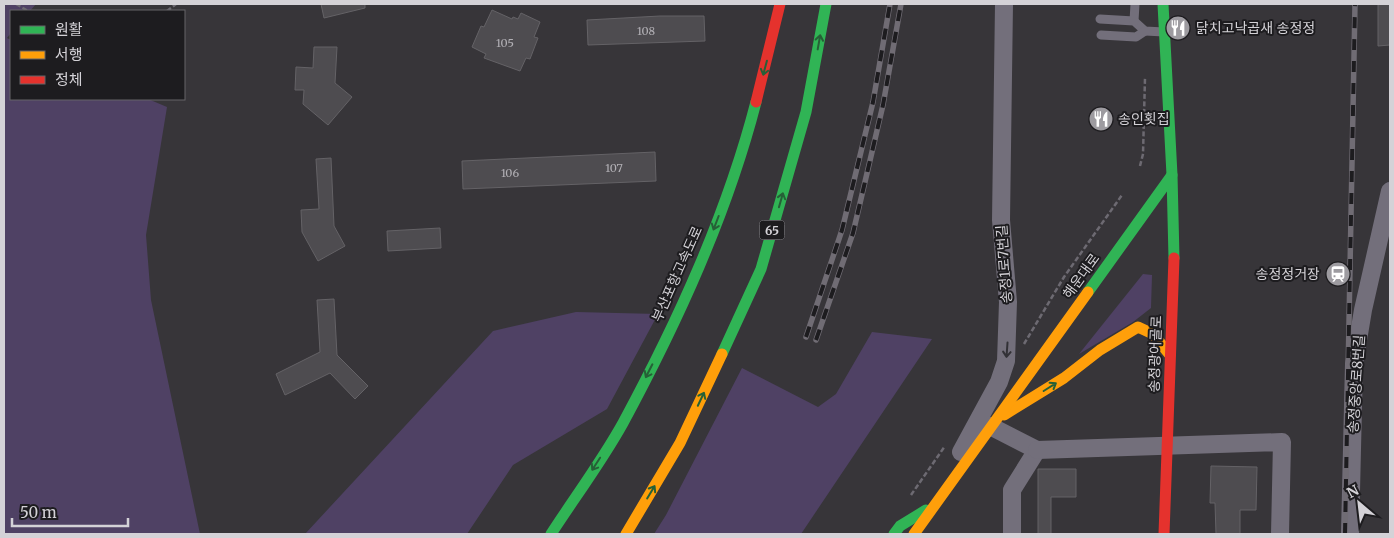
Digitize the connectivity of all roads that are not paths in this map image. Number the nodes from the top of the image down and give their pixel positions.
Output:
1 (780, 4) edge
2 (826, 4) edge
3 (1004, 4) edge
4 (1135, 4) edge
5 (1163, 4) edge
6 (1100, 20) dead end
7 (1134, 21) junction
8 (1145, 31) junction
9 (1164, 32) junction
10 (1101, 35) dead end
11 (1172, 175) junction
12 (1389, 202) edge
13 (1170, 355) junction
14 (992, 423) junction
15 (1166, 445) junction
16 (1037, 450) junction
17 (932, 506) junction
18 (551, 534) edge
19 (626, 534) edge
20 (894, 534) edge
21 (914, 534) edge
22 (1012, 534) edge
23 (1164, 534) edge
24 (1280, 534) edge
25 (1350, 534) edge

1 -> 18 main road, 부산포항고속도로
19 -> 2 main road, 65
3 -> 17 street, 송정1로7번길
4 - 7 lane
5 - 9 main road
6 - 7 lane
7 - 8 lane
8 - 9 lane
8 - 10 lane
9 - 11 main road
11 - 13 main road, 송정광어골로
11 - 14 main road, 해운대로
12 - 25 street, 송정중앙로8번길
14 -> 13 main road
13 - 15 main road, 송정광어골로
14 - 16 street
14 - 17 main road, 해운대로
15 - 16 street
15 - 23 main road, 송정광어골로
15 - 24 street
16 - 22 street
17 - 20 main road
17 - 21 main road, 해운대로

